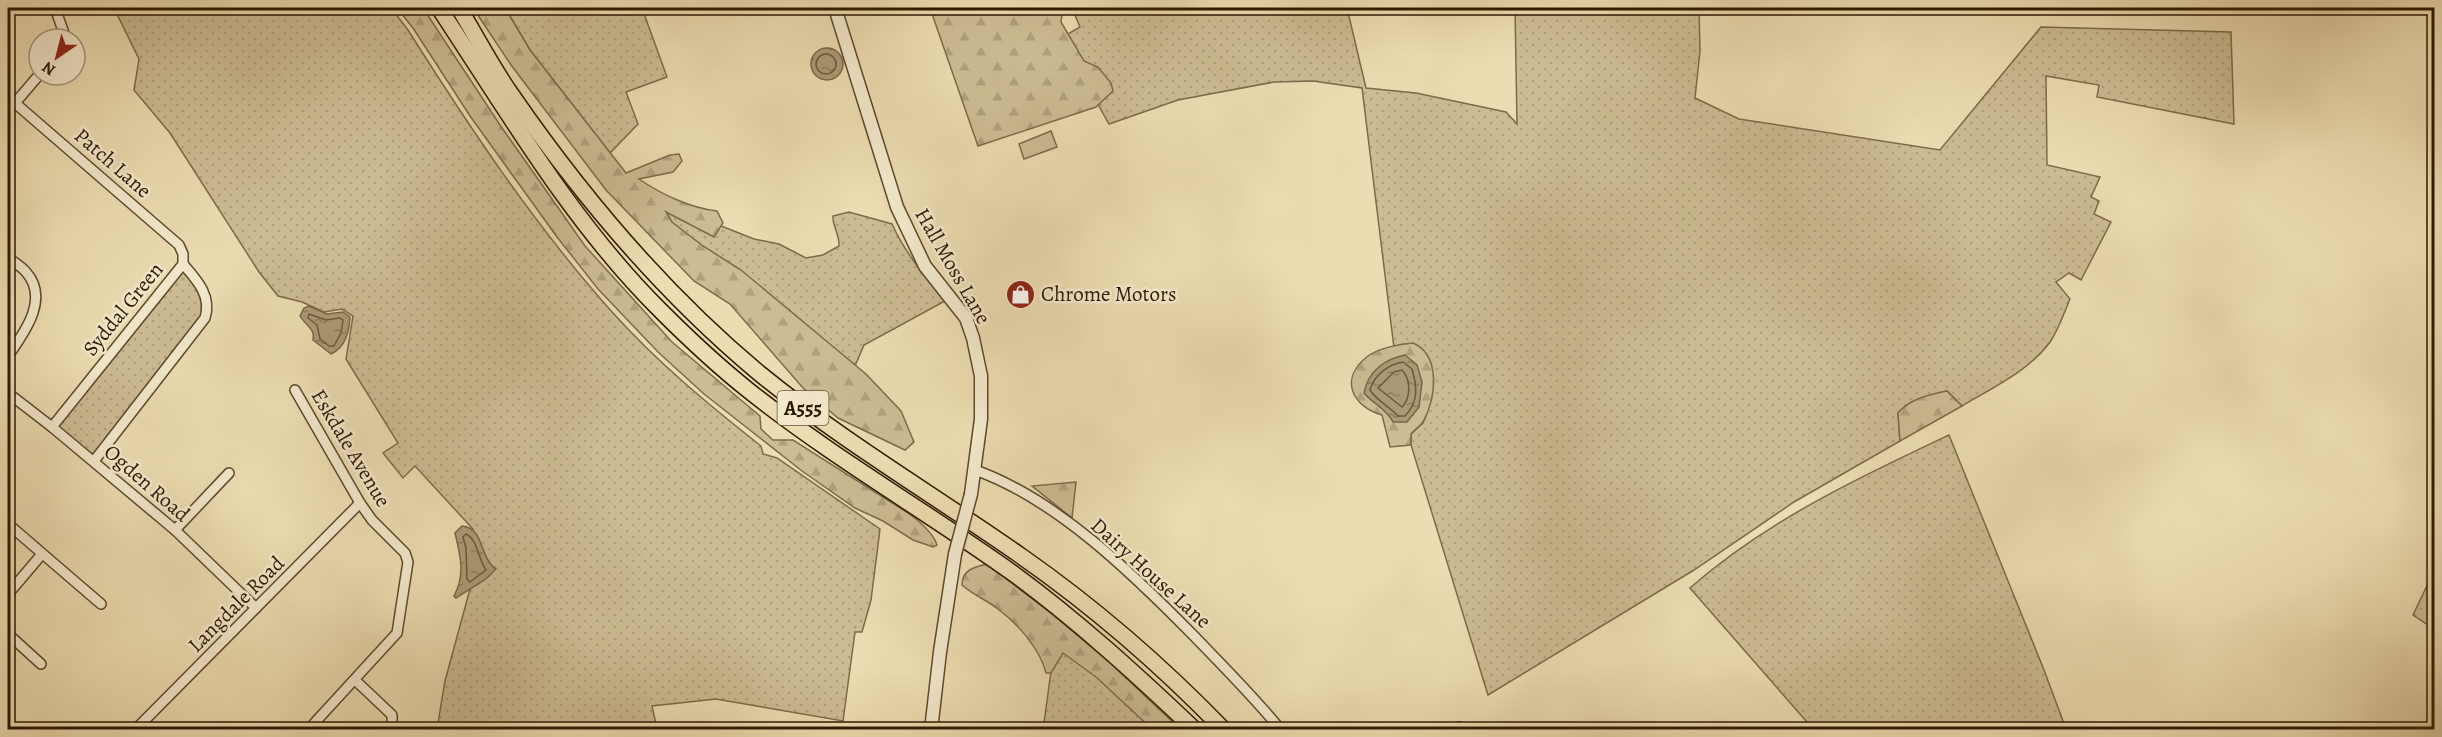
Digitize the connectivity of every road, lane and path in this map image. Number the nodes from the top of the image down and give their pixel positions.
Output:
1 (55, 8) edge
2 (439, 8) edge
3 (459, 8) edge
4 (835, 8) edge
5 (62, 27) edge
6 (27, 86) edge
7 (11, 100) edge
8 (8, 257) edge
9 (183, 264) junction
10 (8, 356) edge
11 (295, 390) dead end
12 (8, 393) edge
13 (52, 427) junction
14 (94, 461) junction
15 (975, 470) junction
16 (229, 473) dead end
17 (360, 503) junction
18 (8, 524) edge
19 (175, 530) junction
20 (42, 554) junction
21 (8, 594) edge
22 (101, 604) dead end
23 (256, 608) junction
24 (8, 634) edge
25 (41, 664) dead end
26 (355, 680) junction
27 (135, 729) edge
28 (308, 729) edge
29 (392, 729) edge
30 (931, 729) edge
31 (1195, 729) edge
32 (1224, 729) edge
33 (1281, 729) edge

1 - 5 street
2 - 31 highway, A555
3 - 32 highway, A555
4 - 15 street, Hall Moss Lane
6 - 7 street
7 - 9 street, Patch Lane
8 - 10 street
9 - 13 street, Syddal Green
9 - 14 street, Syddal Green
11 - 17 street, Eskdale Avenue
12 - 13 street, Ogden Road
13 - 14 street, Ogden Road
14 - 19 street, Ogden Road
15 - 30 street, Hall Moss Lane, bridge
15 - 33 street, Dairy House Lane
16 - 19 street
17 - 23 street, Langdale Road
17 - 26 street, Eskdale Avenue
18 - 20 street
19 - 23 street, Ogden Road
20 - 21 street
20 - 22 street
23 - 27 street, Langdale Road
24 - 25 street
26 - 28 street, Eskdale Avenue
26 - 29 street

